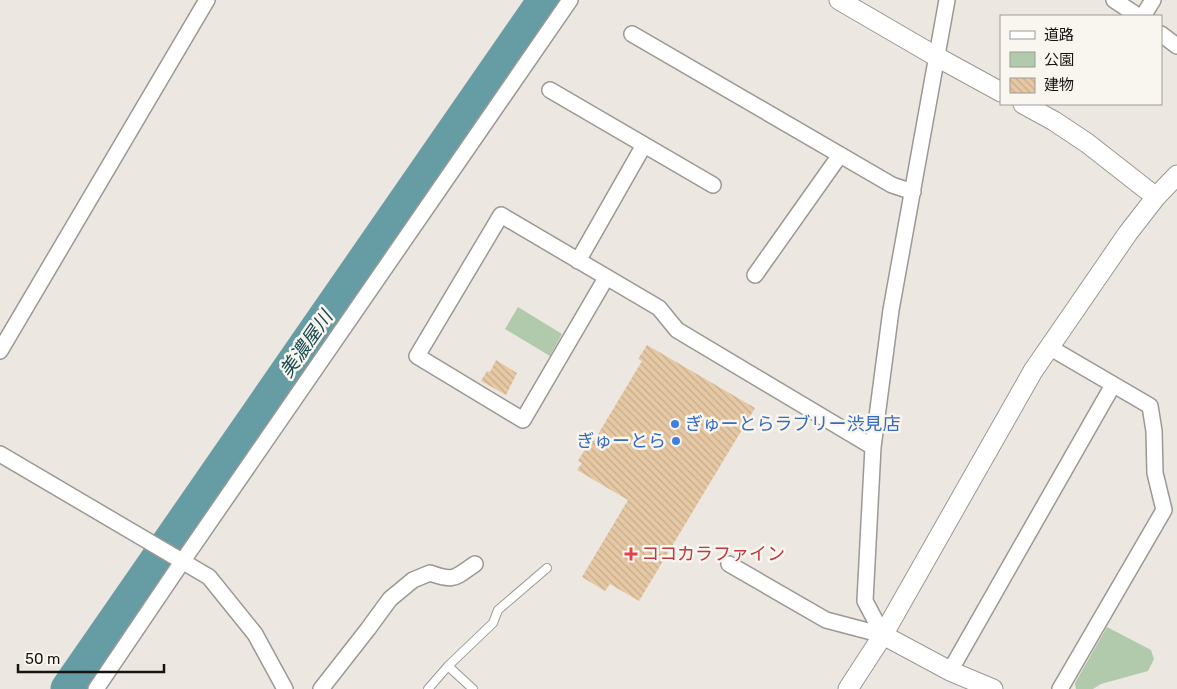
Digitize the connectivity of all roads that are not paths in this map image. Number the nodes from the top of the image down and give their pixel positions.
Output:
1 (207, 0) edge
2 (570, 0) edge
3 (840, 0) edge
4 (947, 0) edge
5 (1114, 0) edge
6 (1153, 0) edge
7 (1136, 15) edge
8 (1144, 15) edge
9 (632, 34) dead end
10 (1162, 35) edge
11 (1177, 46) edge
12 (937, 57) junction
13 (550, 90) dead end
14 (1000, 91) edge
15 (1025, 105) edge
16 (644, 145) junction
17 (840, 155) junction
18 (1177, 175) edge
19 (713, 185) dead end
20 (912, 192) junction
21 (1156, 197) junction
22 (578, 261) junction
23 (755, 275) dead end
24 (606, 278) junction
25 (1049, 347) junction
26 (0, 351) edge
27 (1113, 385) junction
28 (873, 447) junction
29 (0, 454) edge
30 (182, 562) junction
31 (475, 564) dead end
32 (729, 564) dead end
33 (547, 568) dead end
34 (884, 635) junction
35 (448, 666) junction
36 (950, 671) junction
37 (96, 689) edge
38 (284, 689) edge
39 (321, 689) edge
40 (428, 689) edge
41 (473, 689) edge
42 (848, 689) edge
43 (993, 689) edge
44 (1060, 689) edge

1 - 26 street
2 - 30 street
3 - 12 street
4 - 12 street
5 - 7 street
6 - 8 street
9 - 17 street
10 - 11 street
12 - 14 street
12 - 20 street
13 - 16 street
15 - 21 street
16 - 19 street
16 - 22 street
17 - 20 street
17 - 23 street
18 - 21 street
20 - 28 street
21 - 25 street
22 - 24 street
22 - 24 street
24 - 28 street
25 - 27 street
25 - 34 street
27 - 36 street
27 - 44 street
28 - 34 street
29 - 30 street
30 - 37 street
30 - 38 street
31 - 39 street
32 - 34 street
33 - 35 lane
34 - 36 street
34 - 42 street
35 - 40 lane
35 - 41 lane
36 - 43 street

